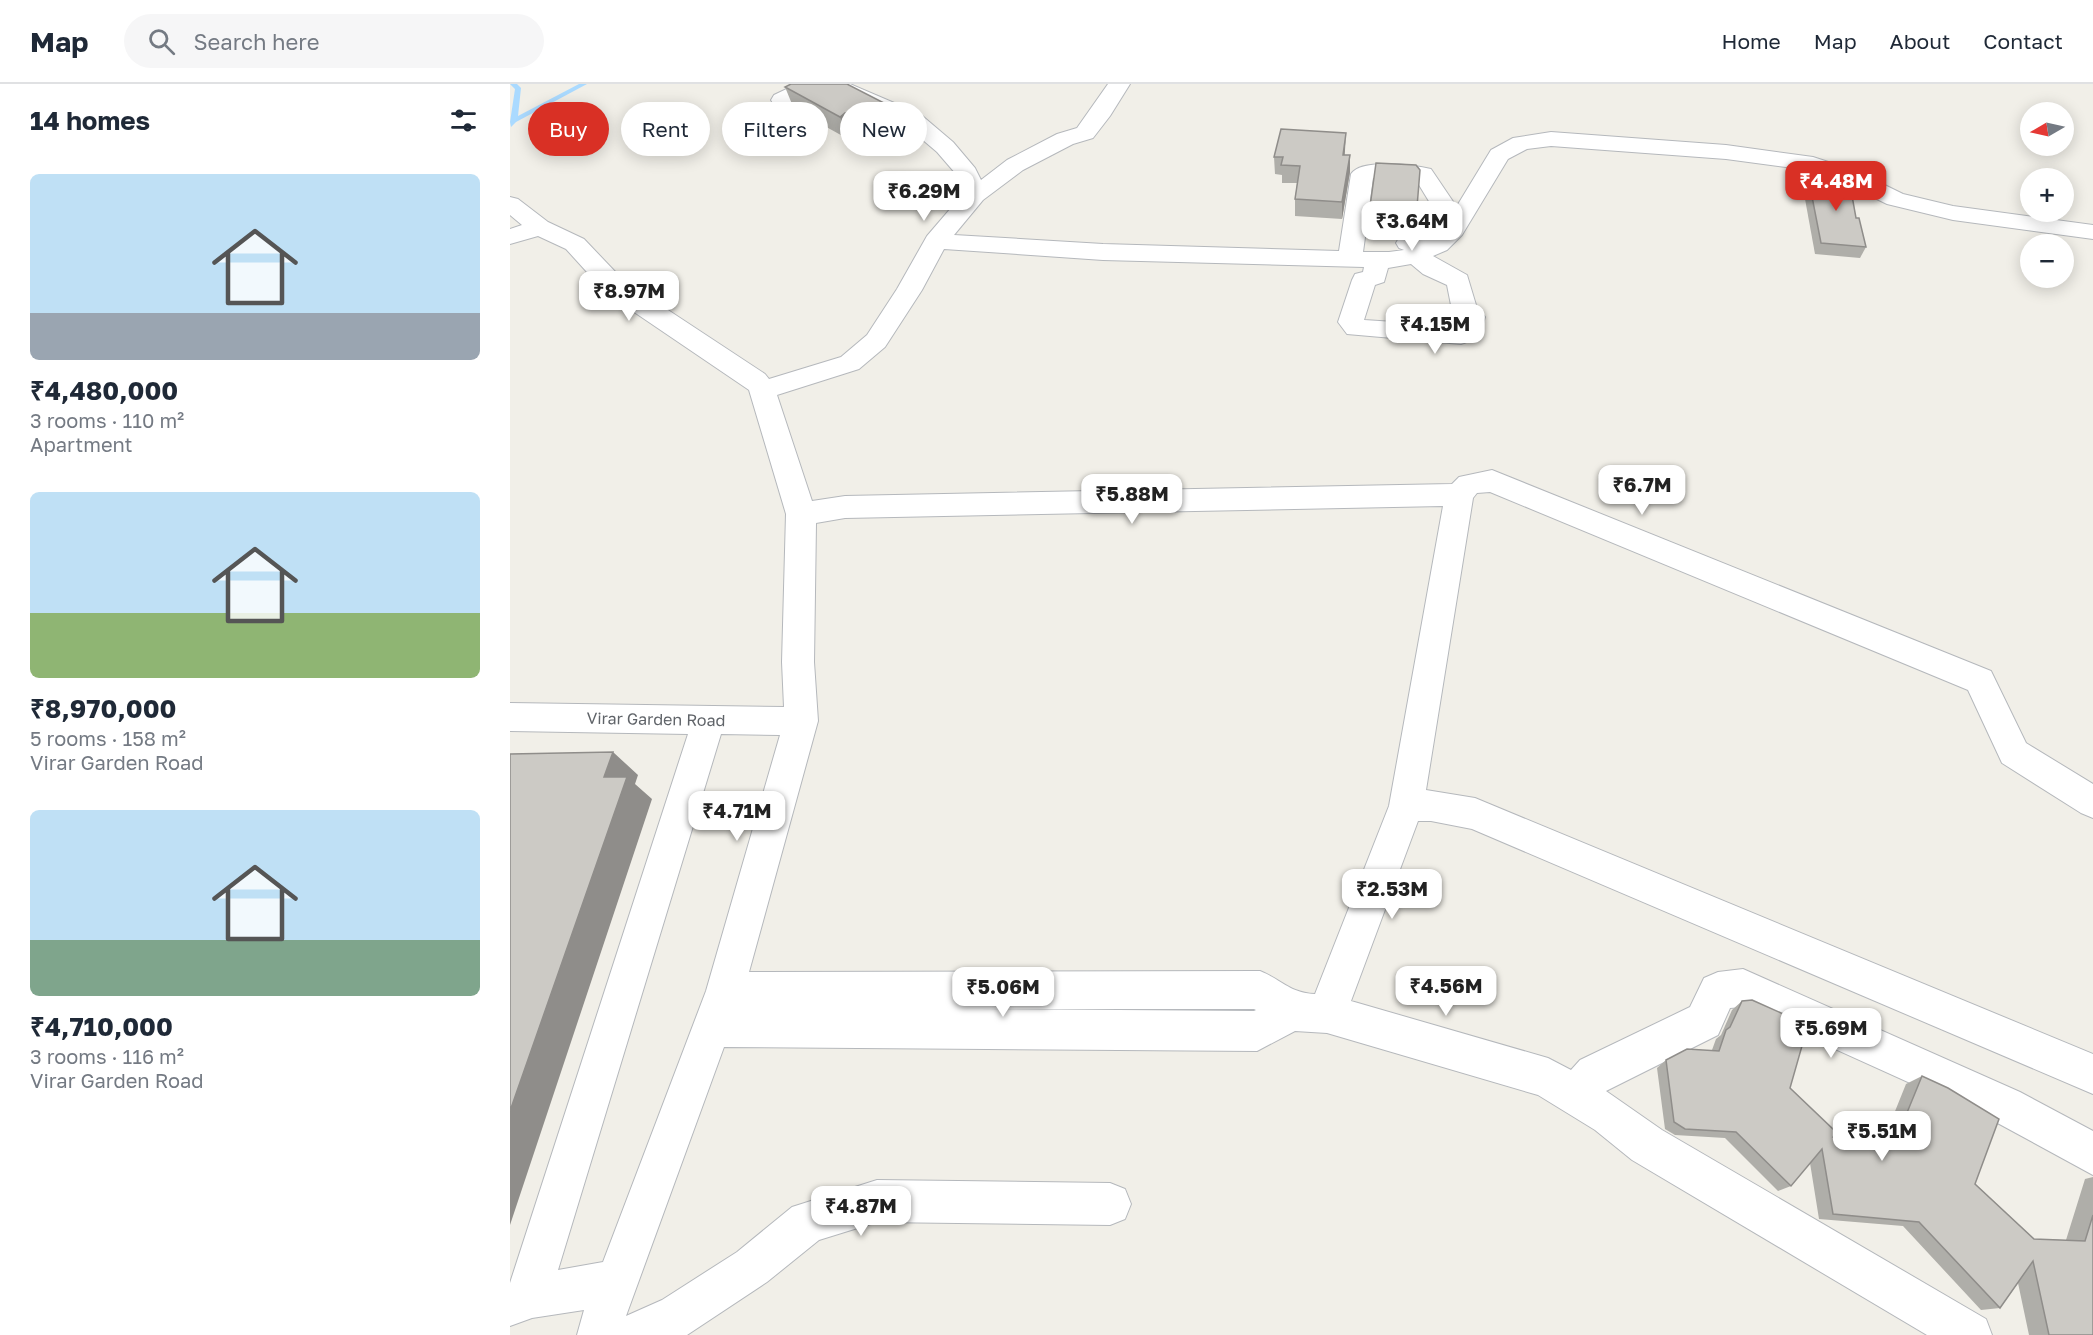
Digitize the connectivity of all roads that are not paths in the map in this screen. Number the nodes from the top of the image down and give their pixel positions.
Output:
1 (1119, 84) edge
2 (783, 100) dead end
3 (975, 195) junction
4 (510, 204) edge
5 (540, 227) junction
6 (2093, 232) edge
7 (510, 237) edge
8 (936, 241) junction
9 (1416, 255) junction
10 (1376, 265) junction
11 (1446, 275) junction
12 (762, 390) junction
13 (1459, 495) junction
14 (801, 514) junction
15 (510, 717) edge
16 (710, 720) junction
17 (801, 721) junction
18 (2093, 802) edge
19 (1406, 806) junction
20 (725, 991) junction
21 (1310, 1013) junction
22 (712, 1027) junction
23 (2093, 1074) edge
24 (1576, 1095) junction
25 (2093, 1154) edge
26 (1110, 1204) dead end
27 (618, 1282) junction
28 (519, 1302) edge
29 (599, 1335) edge
30 (636, 1335) edge
31 (1970, 1335) edge

1 - 3 street
2 - 3 street
3 - 8 street
4 - 5 street
5 - 7 street
5 - 12 street
6 - 9 street
8 - 10 street
8 - 12 street
9 - 10 street
9 - 11 street
10 - 11 street
10 - 11 street
12 - 14 street
13 - 14 street
13 - 18 street
13 - 19 street
14 - 17 street
15 - 16 street, Virar Garden Road
16 - 17 street, Virar Garden Road
16 - 28 street
17 - 20 street
19 - 21 street
19 - 23 street
20 - 21 street
20 - 22 street
21 - 22 street
21 - 24 street
22 - 27 street
24 - 25 street
24 - 31 street
26 - 30 street
27 - 28 street
27 - 29 street

